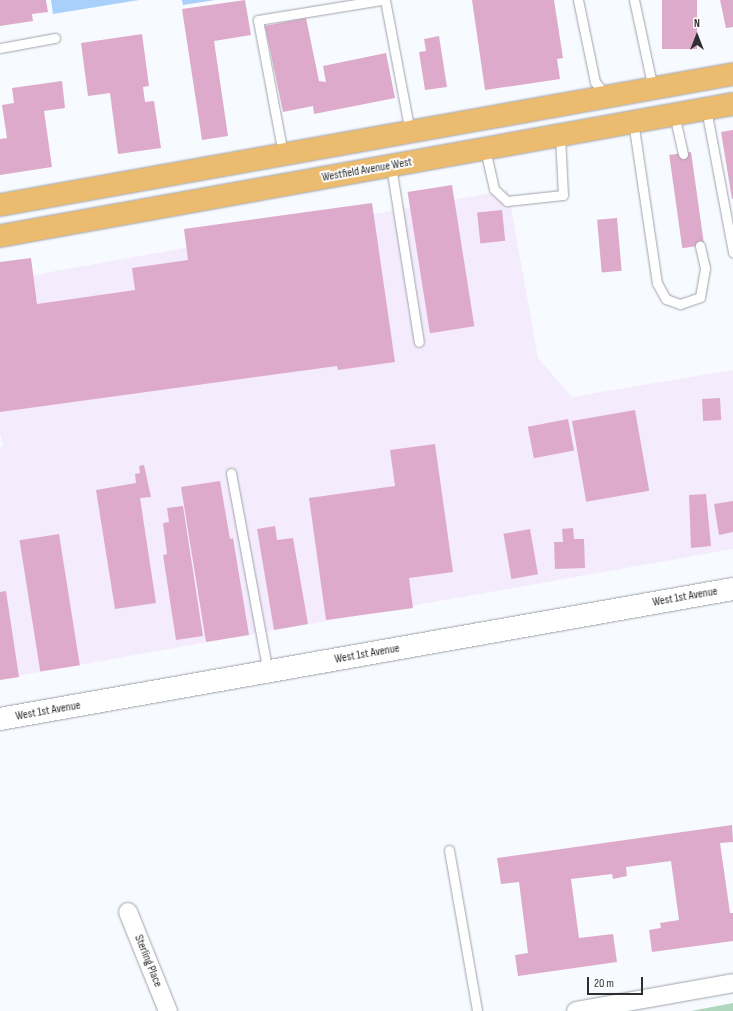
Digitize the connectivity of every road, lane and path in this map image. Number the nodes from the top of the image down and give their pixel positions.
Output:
1 (381, 0) edge
2 (386, 0) edge
3 (578, 0) edge
4 (634, 0) edge
5 (55, 38) dead end
6 (0, 48) edge
7 (733, 74) edge
8 (653, 89) junction
9 (608, 97) junction
10 (733, 104) edge
11 (706, 109) junction
12 (674, 114) junction
13 (623, 123) junction
14 (410, 132) junction
15 (560, 135) junction
16 (484, 149) junction
17 (283, 154) junction
18 (683, 154) dead end
19 (391, 166) junction
20 (182, 172) junction
21 (187, 202) junction
22 (0, 205) edge
23 (0, 236) edge
24 (700, 246) dead end
25 (733, 252) edge
26 (419, 342) dead end
27 (230, 473) dead end
28 (733, 589) edge
29 (268, 672) junction
30 (0, 719) edge
31 (449, 850) dead end
32 (128, 912) dead end
33 (733, 983) edge
34 (168, 1011) edge
35 (477, 1011) edge
36 (576, 1011) edge

1 - 17 lane
2 - 14 lane
3 - 9 lane
4 - 8 lane
5 - 6 lane
7 - 8 main road
8 - 9 main road
9 - 13 main road
9 - 14 main road
10 - 11 main road, Westfield Avenue West
11 - 12 main road, Westfield Avenue West
11 - 25 lane
12 - 13 main road, Westfield Avenue West
12 - 18 lane
13 - 15 main road, Westfield Avenue West
13 - 24 lane
14 - 17 main road
15 - 16 main road, Westfield Avenue West
15 - 16 lane
16 - 19 main road, Westfield Avenue West
17 - 20 main road
19 - 21 main road, Westfield Avenue West
19 - 26 lane
20 - 21 main road
20 - 22 main road
21 - 23 main road, Westfield Avenue West
27 - 29 lane
28 - 29 street, West 1st Avenue
29 - 30 street, West 1st Avenue
31 - 35 lane
32 - 34 street, Sterling Place
33 - 36 street

